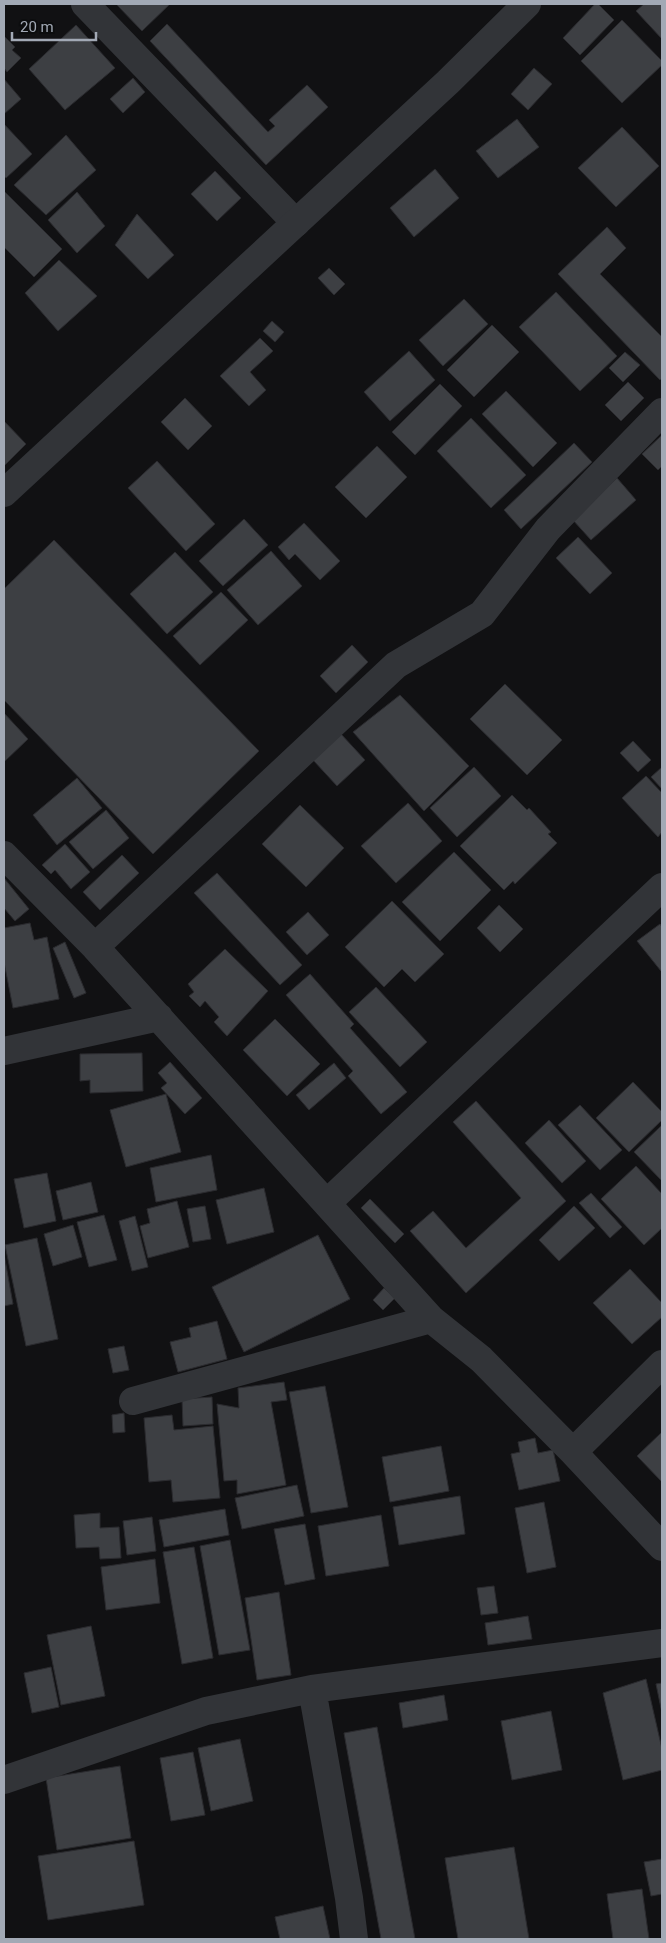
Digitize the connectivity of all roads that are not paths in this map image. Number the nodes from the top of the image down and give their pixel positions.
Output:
1 (84, 4) edge
2 (527, 4) edge
3 (296, 223) junction
4 (662, 412) edge
5 (4, 494) edge
6 (4, 856) edge
7 (662, 887) edge
8 (95, 948) junction
9 (159, 1017) junction
10 (4, 1051) edge
11 (327, 1203) junction
12 (431, 1319) junction
13 (662, 1364) edge
14 (133, 1400) dead end
15 (573, 1452) junction
16 (662, 1547) edge
17 (662, 1643) edge
18 (312, 1689) junction
19 (4, 1780) edge
20 (354, 1939) edge

1 - 3 street
2 - 3 street
3 - 5 street
4 - 8 street
6 - 8 street
7 - 11 street
8 - 9 street
9 - 10 street
9 - 11 street
11 - 12 street
12 - 14 street
12 - 15 street
13 - 15 street
15 - 16 street
17 - 18 street
18 - 19 street
18 - 20 street

